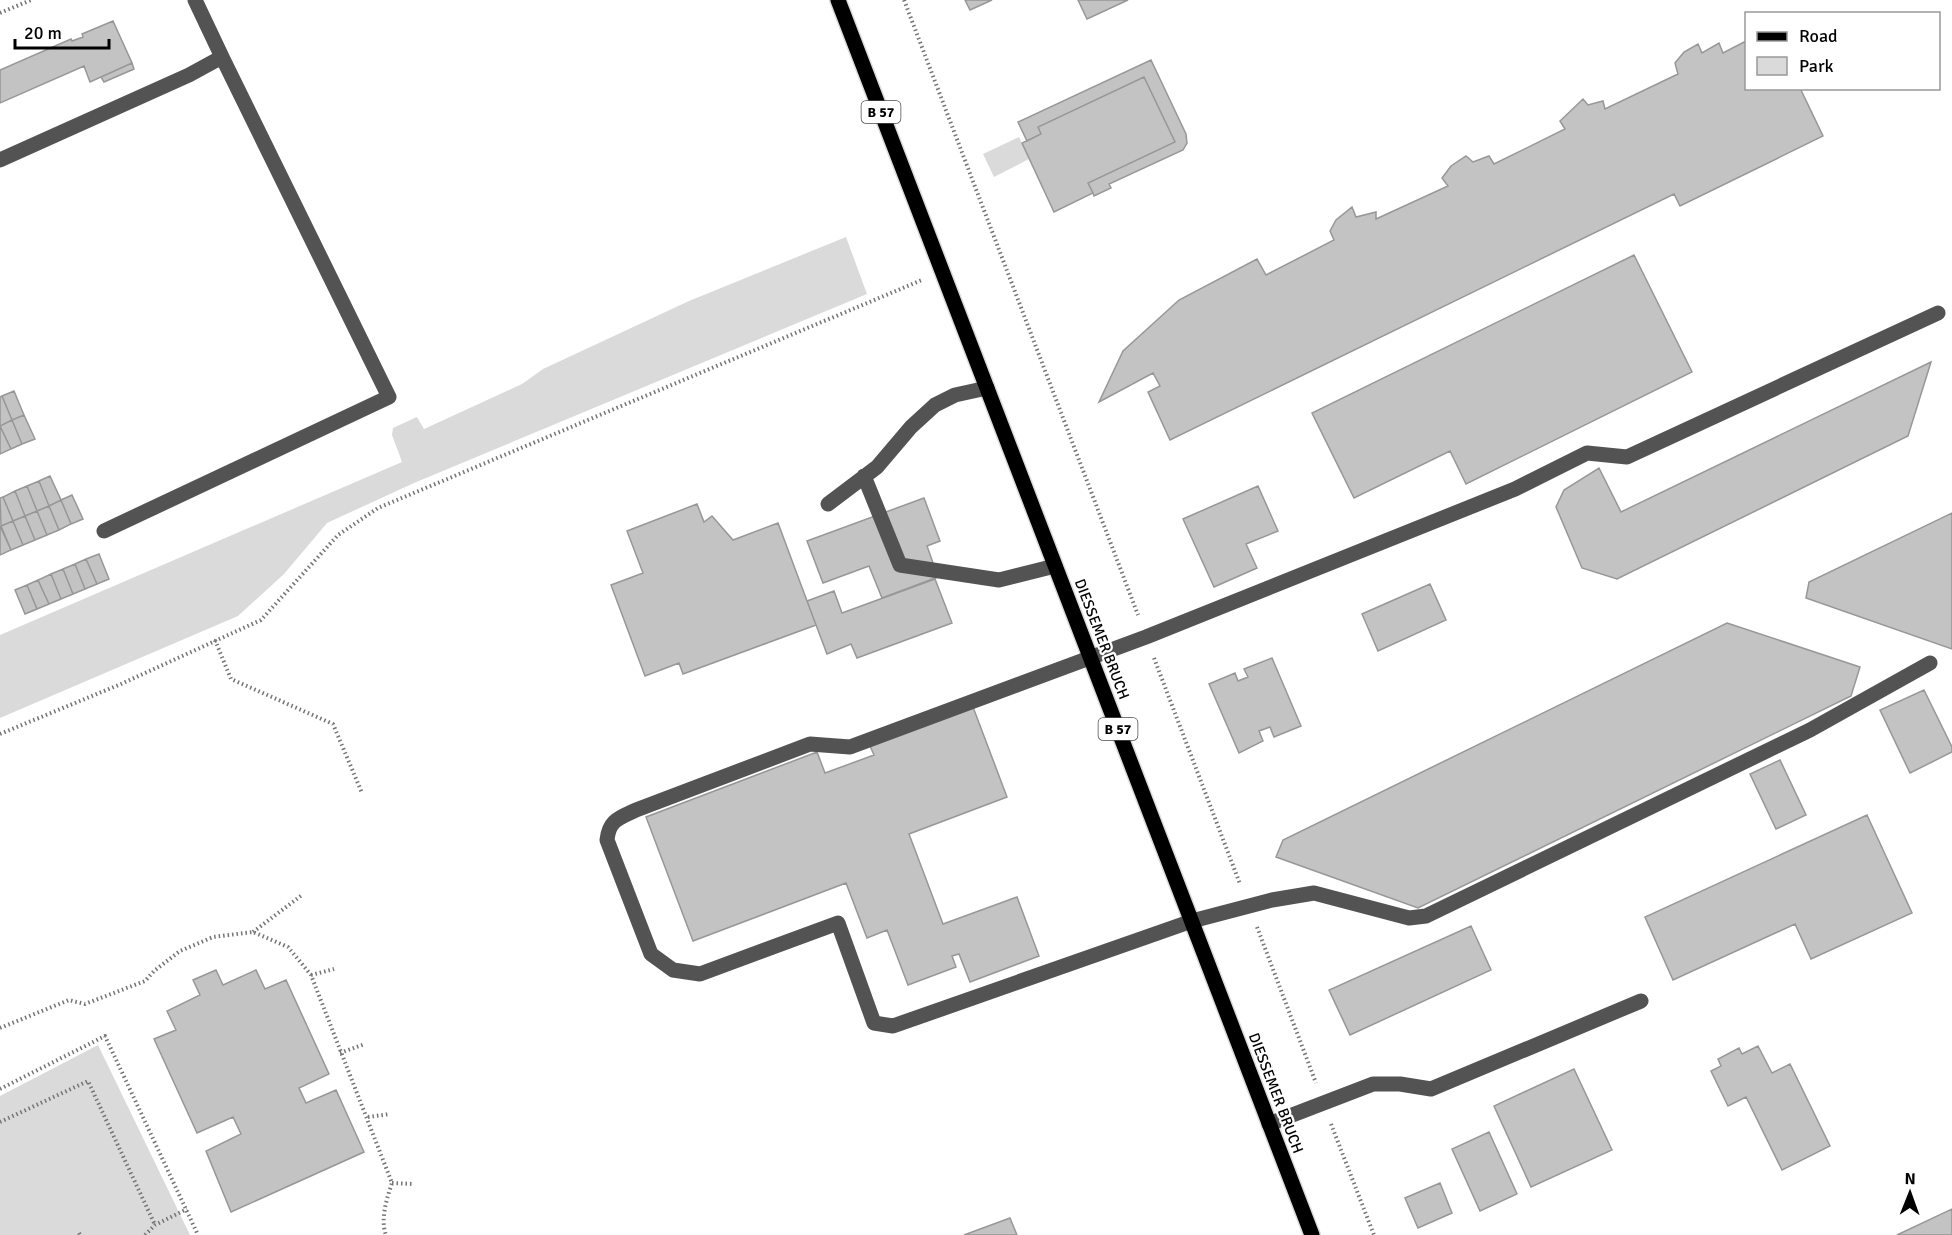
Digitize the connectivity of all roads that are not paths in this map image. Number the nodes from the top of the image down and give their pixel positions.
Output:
1 (195, 0) edge
2 (838, 0) edge
3 (222, 57) junction
4 (0, 160) edge
5 (1938, 313) dead end
6 (987, 388) junction
7 (864, 476) junction
8 (828, 504) dead end
9 (104, 531) dead end
10 (1056, 566) junction
11 (1091, 659) junction
12 (1930, 663) dead end
13 (1192, 921) junction
14 (1641, 1001) dead end
15 (1269, 1124) junction
16 (1312, 1235) edge

1 - 3 lane
2 - 6 main road, DIESSEMER BRUCH / B 57
3 - 4 lane
3 - 9 lane
5 - 11 lane
6 - 7 lane
6 - 10 main road, DIESSEMER BRUCH / B 57
7 - 8 lane
7 - 10 lane
10 - 11 main road, DIESSEMER BRUCH / B 57
11 - 13 main road, DIESSEMER BRUCH / B 57
11 - 13 lane
12 - 13 lane
13 - 15 main road, DIESSEMER BRUCH / B 57
14 - 15 lane
15 - 16 main road, DIESSEMER BRUCH / B 57

